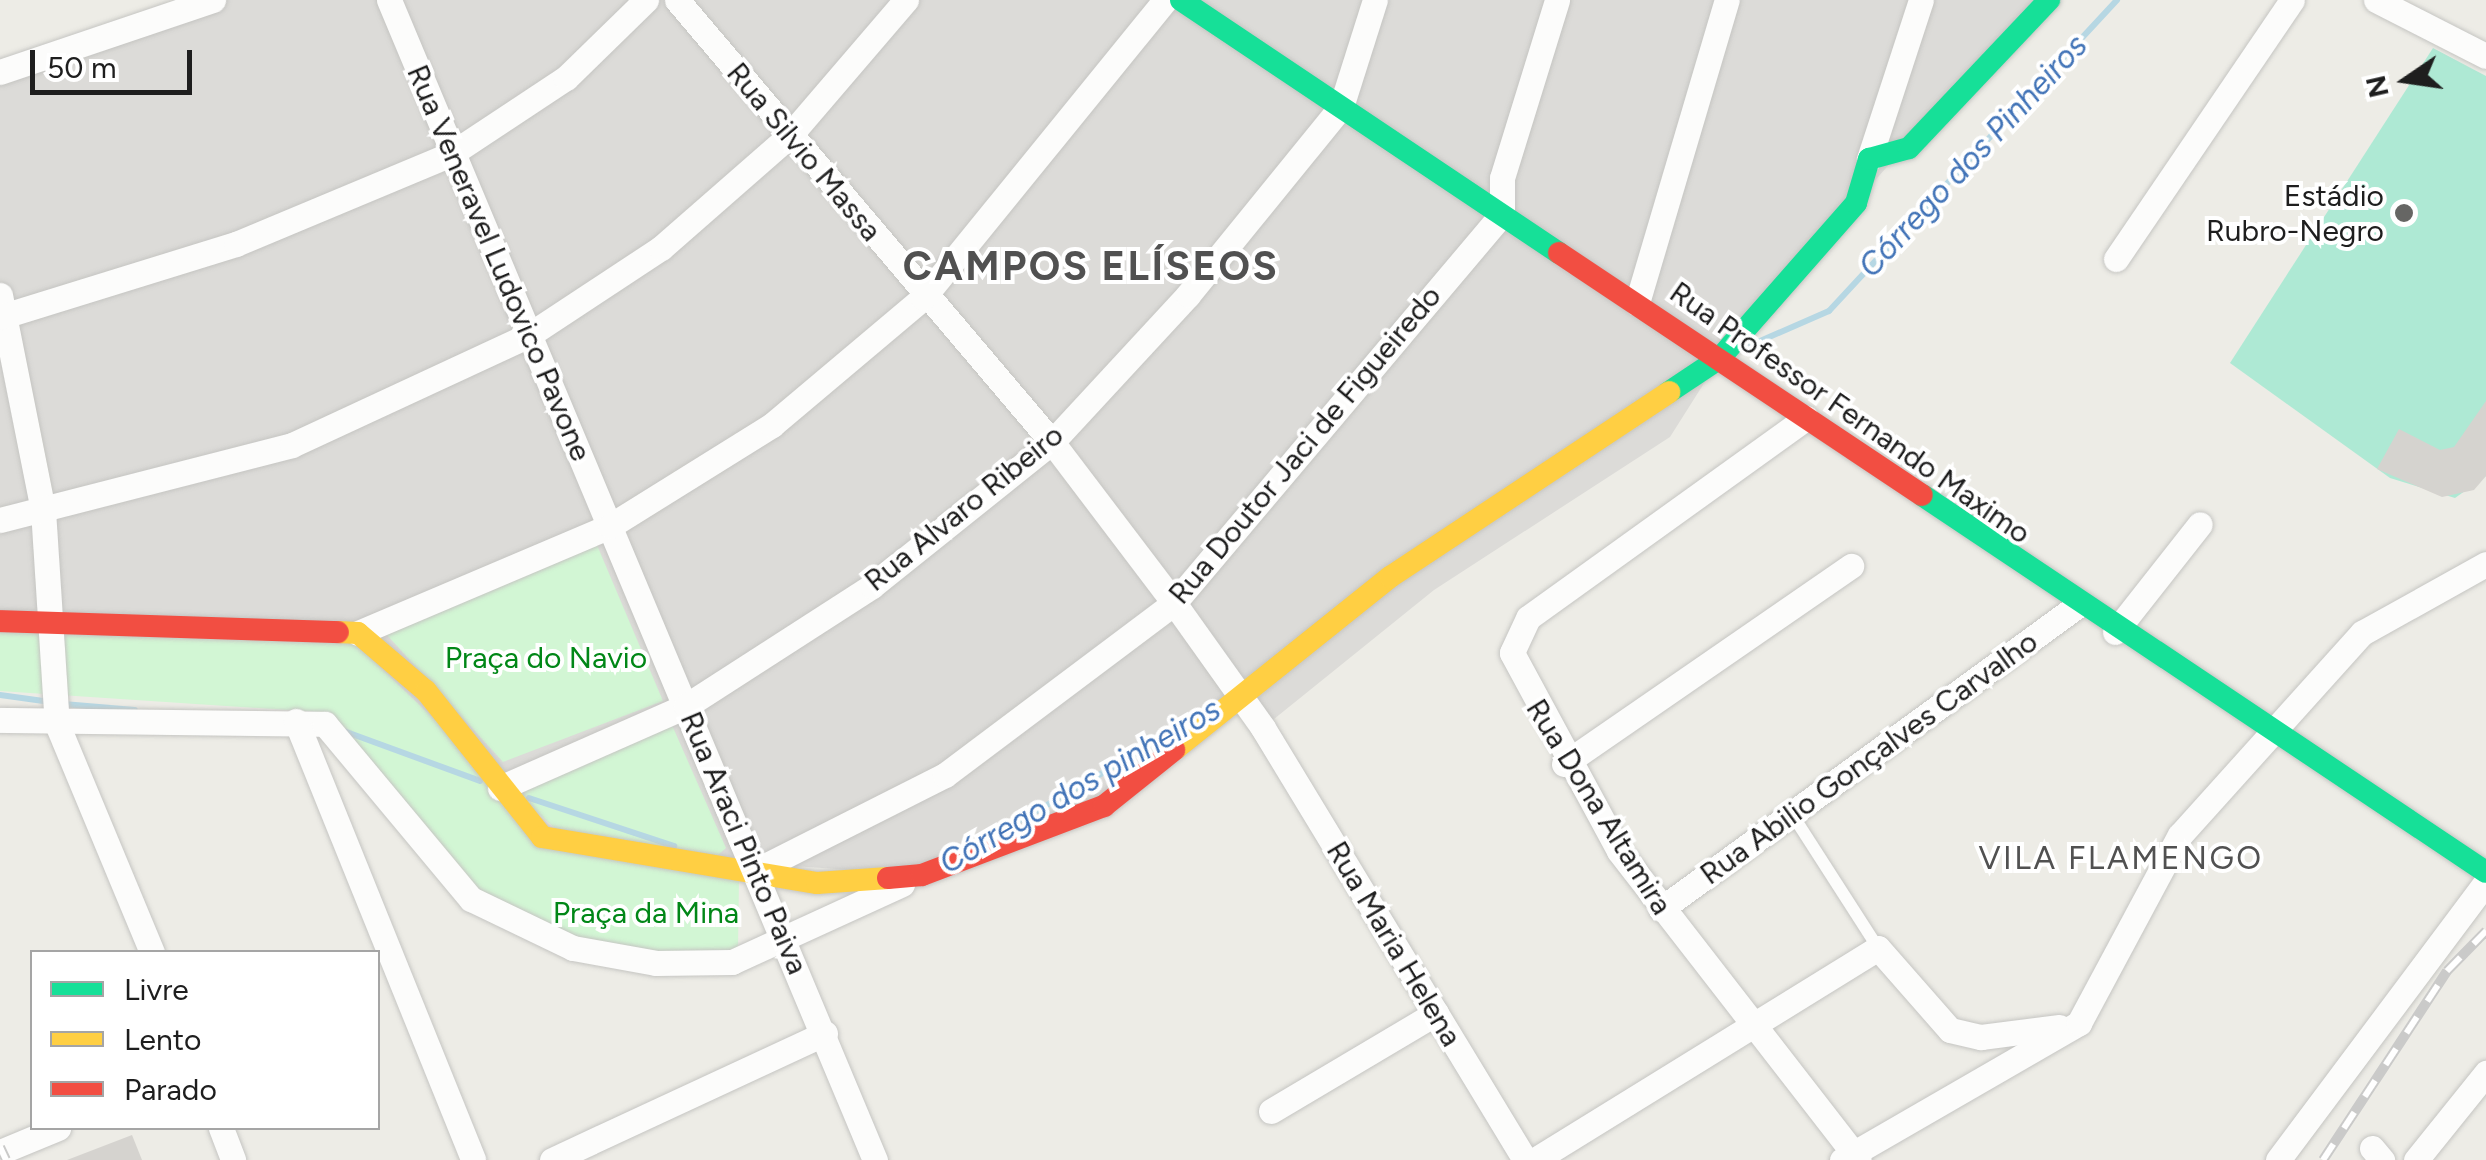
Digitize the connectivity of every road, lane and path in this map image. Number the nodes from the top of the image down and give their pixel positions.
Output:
1 (213, 0) edge
2 (389, 0) edge
3 (646, 0) edge
4 (677, 0) edge
5 (906, 0) edge
6 (1164, 0) edge
7 (1181, 0) edge
8 (1376, 0) edge
9 (1557, 0) edge
10 (1727, 0) edge
11 (1921, 0) edge
12 (2050, 0) edge
13 (2292, 0) edge
14 (2376, 0) edge
15 (2486, 56) edge
16 (0, 72) edge
17 (1341, 107) junction
18 (791, 134) junction
19 (451, 154) junction
20 (1869, 159) junction
21 (1502, 214) junction
22 (2116, 259) dead end
23 (923, 298) junction
24 (1637, 303) junction
25 (1, 310) edge
26 (529, 334) junction
27 (1720, 358) junction
28 (1806, 418) junction
29 (1052, 442) junction
30 (43, 510) junction
31 (0, 520) edge
32 (2200, 524) dead end
33 (610, 526) junction
34 (2486, 564) edge
35 (1850, 566) dead end
36 (1174, 603) junction
37 (2077, 606) junction
38 (0, 621) edge
39 (44, 622) junction
40 (2115, 632) junction
41 (358, 633) junction
42 (1241, 694) junction
43 (686, 706) junction
44 (0, 720) edge
45 (296, 721) junction
46 (57, 724) junction
47 (1263, 728) joint
48 (2280, 728) junction
49 (1564, 764) junction
50 (500, 788) junction
51 (1792, 814) junction
52 (753, 872) junction
53 (2486, 872) edge
54 (922, 876) junction
55 (2486, 882) edge
56 (1661, 910) junction
57 (782, 934) junction
58 (1878, 948) junction
59 (151, 950) edge
60 (1436, 1014) junction
61 (1748, 1022) junction
62 (2079, 1024) junction
63 (825, 1033) junction
64 (2486, 1073) edge
65 (1271, 1110) dead end
66 (52, 1130) edge
67 (223, 1130) edge
68 (8, 1146) edge
69 (1852, 1158) edge
70 (233, 1160) edge
71 (474, 1160) edge
72 (552, 1160) edge
73 (875, 1160) edge
74 (1525, 1160) edge
75 (1535, 1160) edge
76 (2278, 1160) edge
77 (2416, 1160) edge

1 - 16 street
2 - 19 street, Rua Veneravel Ludovico Pavone
3 - 19 street
4 - 18 street, Rua Silvio Massa
5 - 18 street
6 - 23 street
7 - 17 street, Rua Professor Fernando Maximo
8 - 17 street, Rua Alvaro Ribeiro
9 - 21 street
10 - 24 street
11 - 20 street
12 - 20 street
13 - 22 street
14 - 15 street
17 - 21 street, Rua Professor Fernando Maximo
17 - 29 street, Rua Alvaro Ribeiro
18 - 23 street, Rua Silvio Massa
18 - 26 street
19 - 25 street
19 - 26 street, Rua Veneravel Ludovico Pavone
20 - 27 street
21 - 24 street, Rua Professor Fernando Maximo
21 - 36 street, Rua Doutor Jaci de Figueiredo
23 - 29 street, Rua Silvio Massa
23 - 33 street
24 - 27 street, Rua Professor Fernando Maximo
25 - 30 street
26 - 30 street
26 - 33 street, Rua Veneravel Ludovico Pavone
27 - 28 street, Rua Professor Fernando Maximo
27 - 42 street
28 - 37 street, Rua Professor Fernando Maximo
28 - 49 street, Rua Dona Altamira
29 - 36 street, Rua Silvio Massa
29 - 43 street, Rua Alvaro Ribeiro
30 - 31 street
30 - 39 street
32 - 40 street
33 - 41 street
33 - 43 street, Rua Araci Pinto Paiva
34 - 48 street
35 - 49 street
36 - 42 street, Rua Silvio Massa
36 - 52 street, Rua Doutor Jaci de Figueiredo
37 - 40 street, Rua Professor Fernando Maximo
37 - 51 street, Rua Abilio Gonçalves Carvalho
38 - 39 street
39 - 41 street
39 - 46 street
40 - 48 street, Rua Professor Fernando Maximo
41 - 50 street
42 - 47 street, Rua Silvio Massa
42 - 54 street
43 - 50 street, Rua Alvaro Ribeiro
43 - 52 street, Rua Araci Pinto Paiva
44 - 46 street
45 - 46 street
45 - 57 street
45 - 71 street
46 - 59 street
47 - 60 street, Rua Maria Helena
48 - 53 street, Rua Professor Fernando Maximo
48 - 62 street
49 - 56 street, Rua Dona Altamira
50 - 52 street
51 - 56 street, Rua Abilio Gonçalves Carvalho
51 - 58 lane
52 - 54 street
52 - 57 street, Rua Araci Pinto Paiva
54 - 57 street
55 - 76 street
56 - 61 street, Rua Dona Altamira
57 - 63 street, Rua Araci Pinto Paiva
58 - 61 street
58 - 62 street
60 - 65 street
60 - 74 street, Rua Maria Helena
61 - 69 street, Rua Dona Altamira
61 - 75 street
62 - 69 street
63 - 72 street
63 - 73 street, Rua Araci Pinto Paiva
64 - 77 street
66 - 68 street
67 - 70 street

